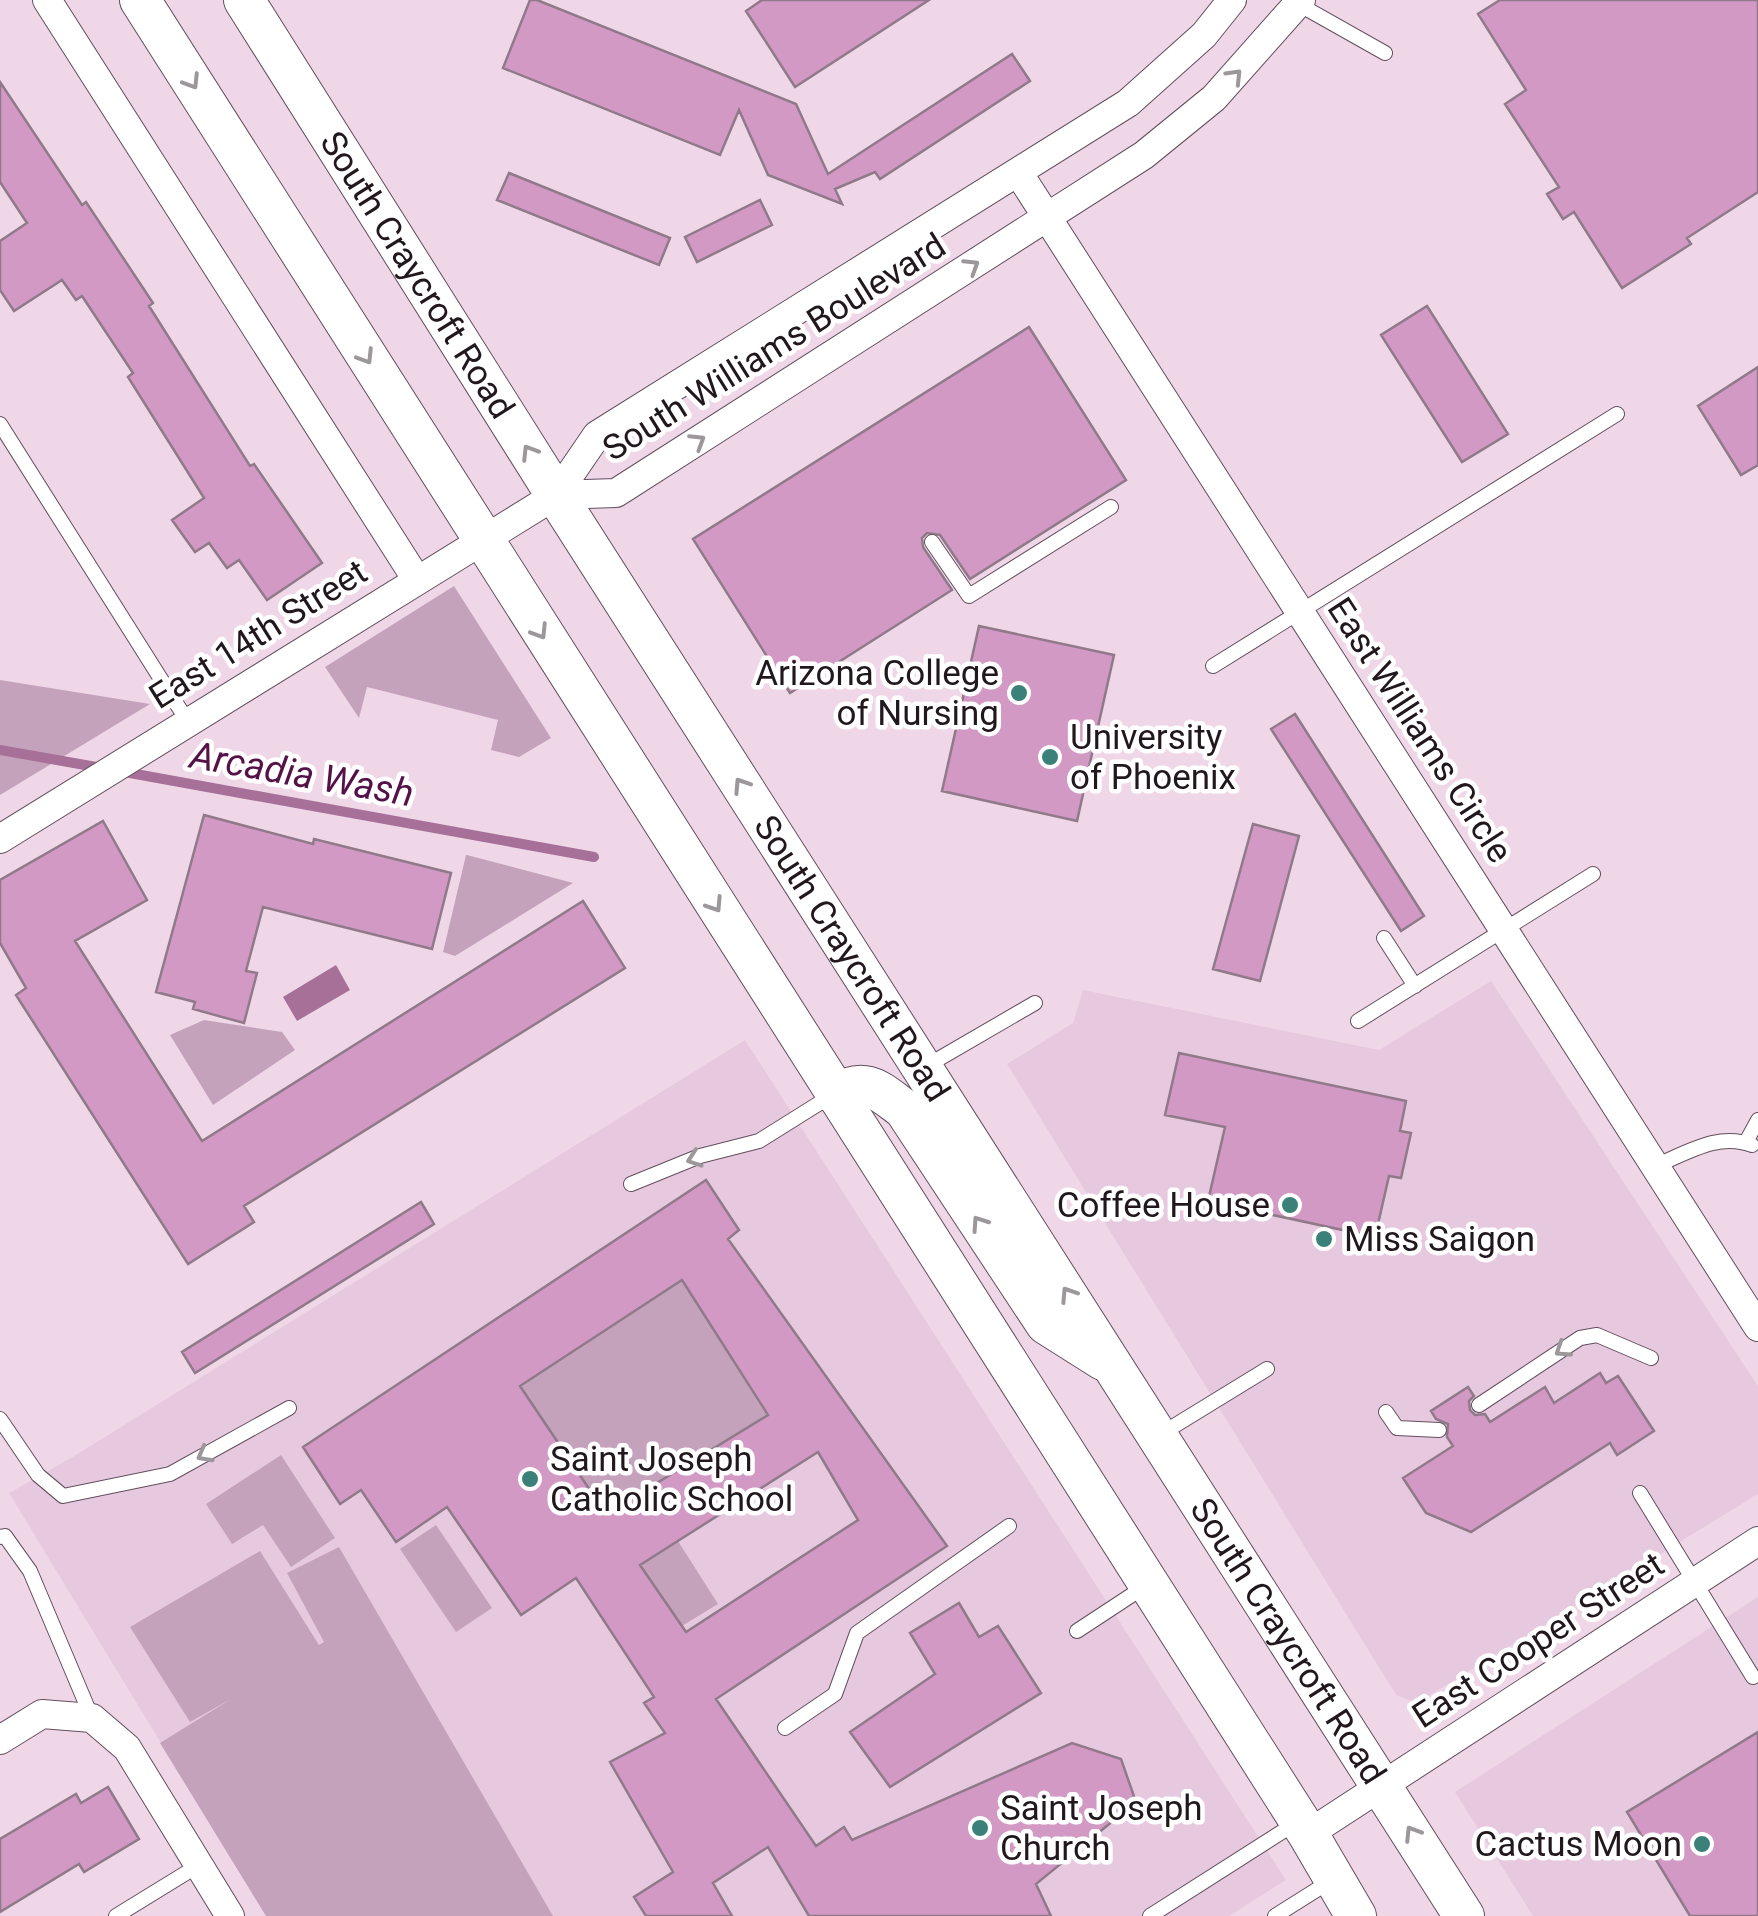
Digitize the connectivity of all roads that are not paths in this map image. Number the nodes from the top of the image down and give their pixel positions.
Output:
1 (47, 0) edge
2 (140, 0) edge
3 (244, 0) edge
4 (1232, 0) edge
5 (1299, 2) edge
6 (1385, 53) dead end
7 (1018, 172) junction
8 (1047, 218) junction
9 (1617, 414) dead end
10 (0, 424) edge
11 (556, 495) junction
12 (1112, 507) dead end
13 (482, 541) junction
14 (932, 542) dead end
15 (416, 580) junction
16 (1299, 611) junction
17 (1213, 666) dead end
18 (188, 722) junction
19 (0, 839) edge
20 (1593, 874) dead end
21 (1502, 928) junction
22 (1384, 938) dead end
23 (1416, 986) junction
24 (1035, 1003) dead end
25 (1358, 1021) dead end
26 (923, 1068) junction
27 (835, 1094) junction
28 (1758, 1120) edge
29 (1654, 1166) junction
30 (631, 1184) dead end
31 (1758, 1327) edge
32 (1651, 1358) dead end
33 (1115, 1368) junction
34 (1267, 1369) dead end
35 (1479, 1404) dead end
36 (289, 1408) dead end
37 (1386, 1412) dead end
38 (0, 1419) edge
39 (1439, 1430) dead end
40 (1158, 1436) junction
41 (1640, 1493) dead end
42 (1009, 1526) dead end
43 (0, 1536) edge
44 (1758, 1541) edge
45 (1694, 1582) junction
46 (1148, 1584) junction
47 (1077, 1631) dead end
48 (1753, 1677) dead end
49 (92, 1718) junction
50 (785, 1728) dead end
51 (0, 1740) edge
52 (1383, 1786) junction
53 (1304, 1827) junction
54 (199, 1866) junction
55 (1334, 1879) junction
56 (116, 1916) edge
57 (230, 1916) edge
58 (1150, 1916) edge
59 (1275, 1916) edge
60 (1356, 1916) edge
61 (1464, 1916) edge

1 - 15 street
2 -> 13 main road
11 -> 3 main road, South Craycroft Road
4 - 7 street, South Williams Boulevard
5 - 6 lane
8 -> 5 street, South Williams Boulevard
7 - 8 street, East Williams Circle
7 - 11 street, South Williams Boulevard
11 -> 8 street, South Williams Boulevard
8 - 16 street, East Williams Circle
9 - 16 lane
10 - 18 lane
11 - 13 street, East 14th Street
26 -> 11 main road, South Craycroft Road
12 - 14 lane
13 - 15 street, East 14th Street
13 -> 27 main road
15 - 18 street, East 14th Street
16 - 17 lane
16 - 21 street, East Williams Circle
18 - 19 street, East 14th Street
20 - 21 lane
21 - 23 lane
21 - 29 street, East Williams Circle
22 - 23 lane
23 - 25 lane
24 - 26 lane
33 -> 26 main road, South Craycroft Road
27 -> 30 lane
33 -> 27 main road
27 - 46 main road
28 - 29 lane
29 - 31 street, East Williams Circle
32 -> 35 lane
33 - 40 main road, South Craycroft Road
34 - 40 lane
36 -> 38 lane
37 - 39 lane
40 - 52 main road, South Craycroft Road
41 - 45 lane
42 - 50 lane
43 - 49 lane
44 - 45 street, East Cooper Street
45 - 48 lane
45 - 52 street, East Cooper Street
46 - 47 lane
46 - 53 main road
49 - 51 street
49 - 54 street
52 - 53 street, East Cooper Street
61 -> 52 main road, South Craycroft Road
53 - 55 main road
53 - 58 lane
54 - 56 lane
54 - 57 street
55 - 59 lane
55 - 60 main road

